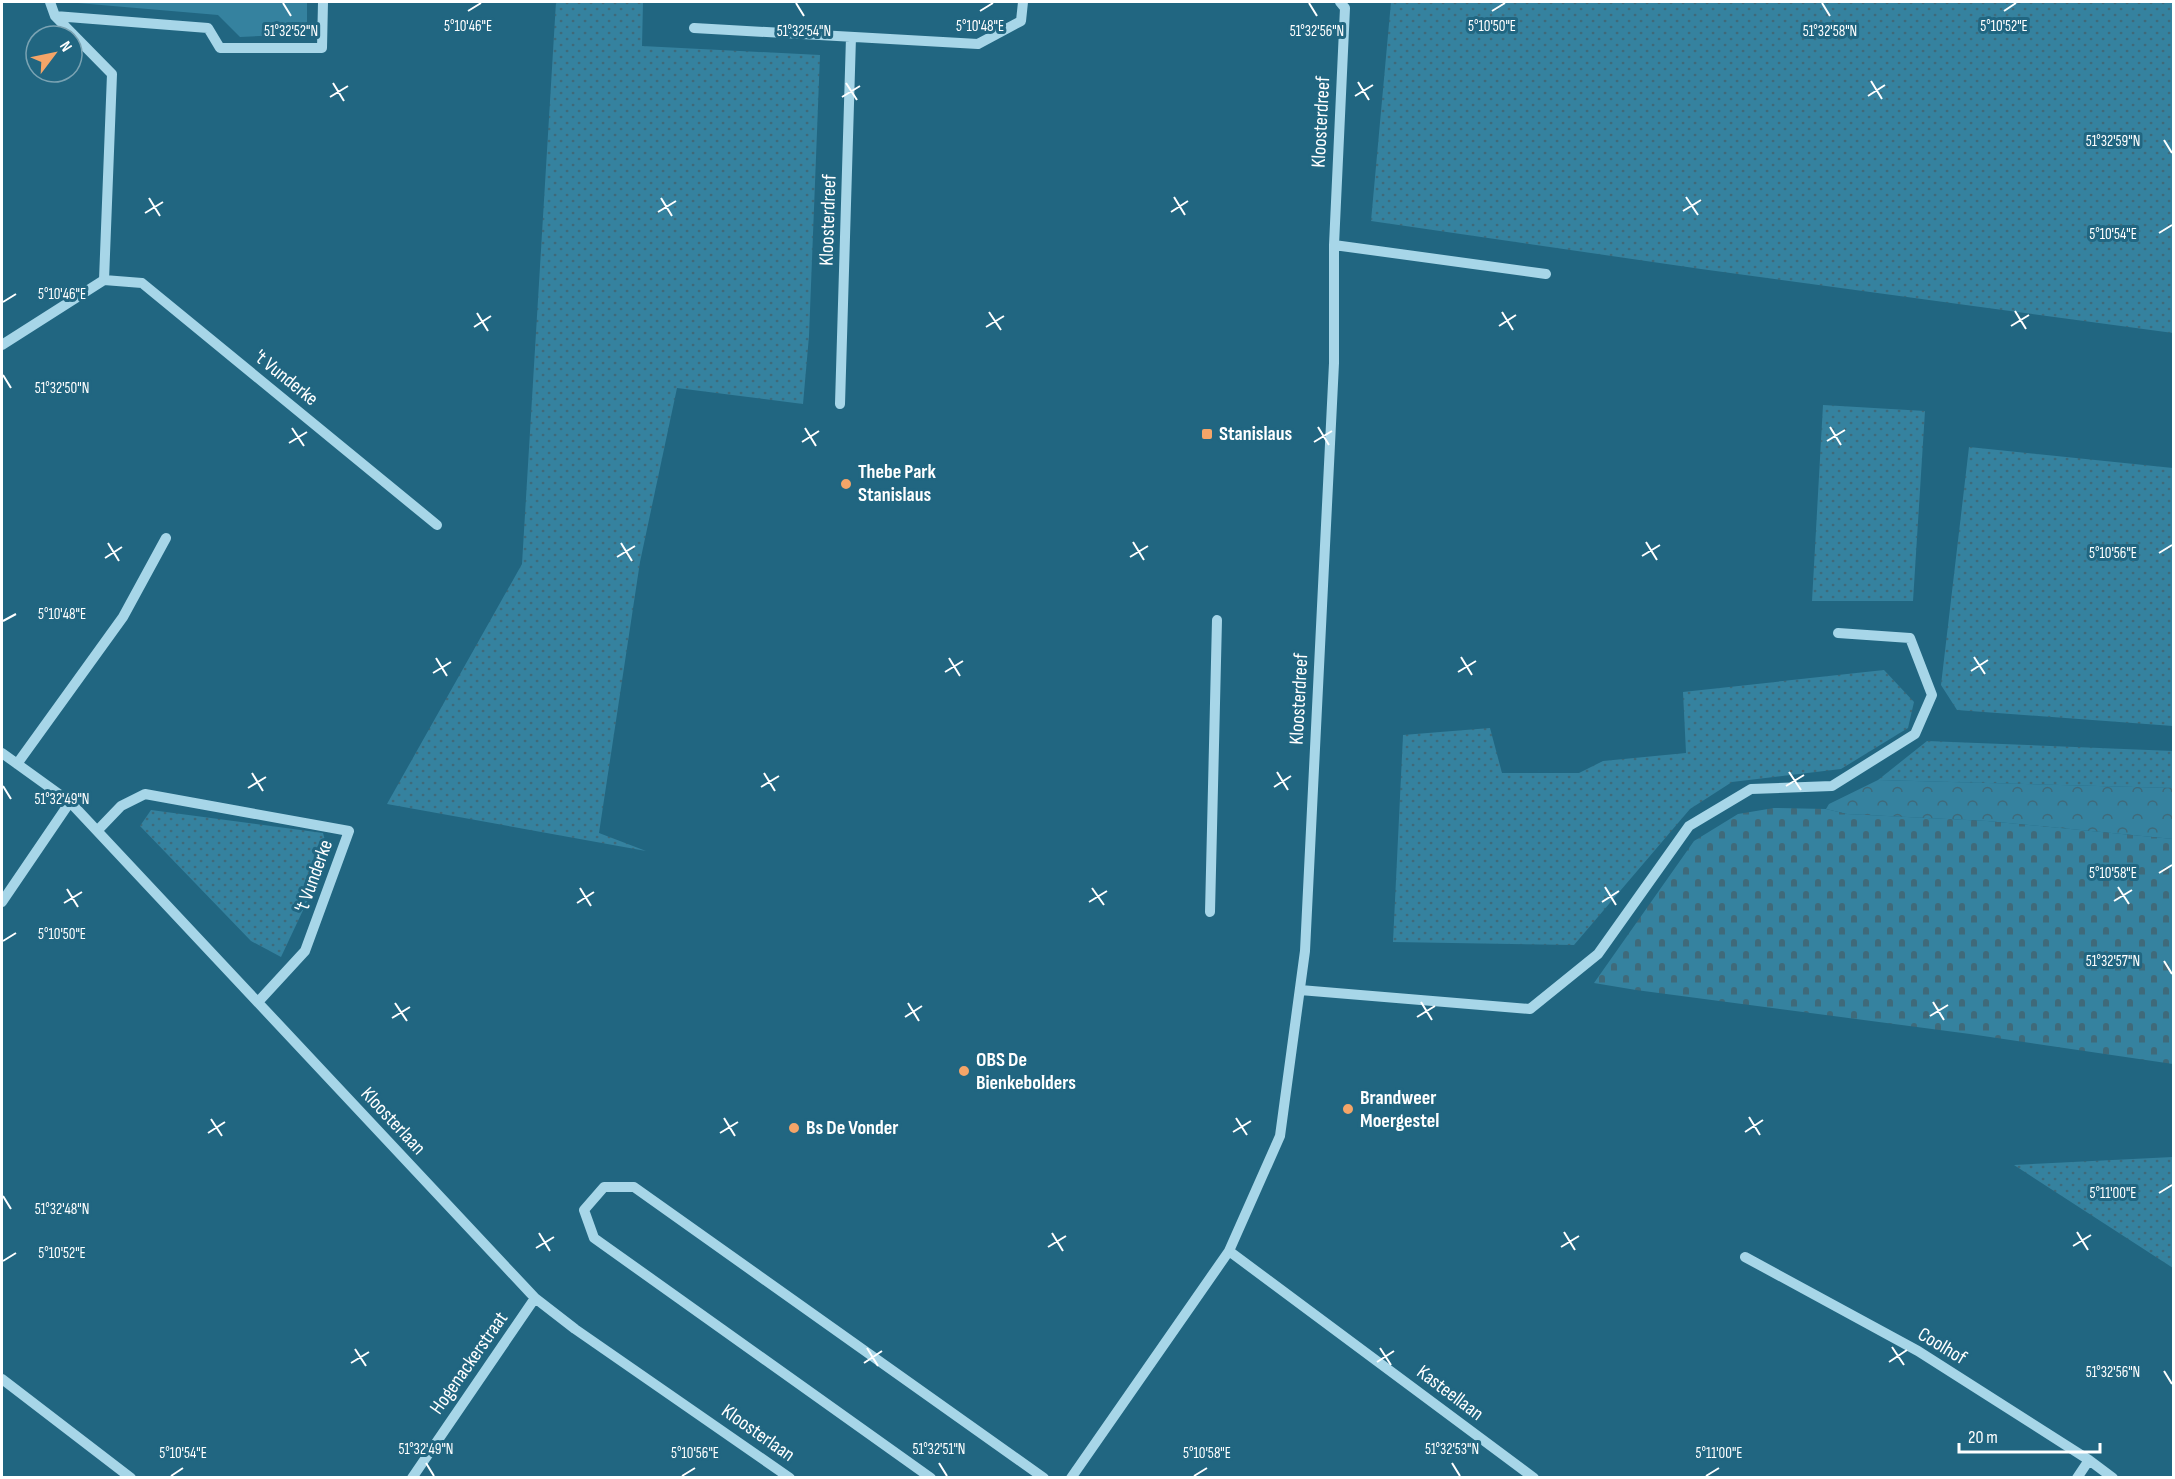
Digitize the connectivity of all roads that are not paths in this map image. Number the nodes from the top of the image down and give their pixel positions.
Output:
1 (50, 2) edge
2 (323, 2) edge
3 (1023, 2) edge
4 (1340, 2) edge
5 (55, 16) junction
6 (694, 28) dead end
7 (851, 37) junction
8 (1334, 245) junction
9 (1546, 274) dead end
10 (104, 279) junction
11 (2, 345) edge
12 (840, 404) dead end
13 (437, 525) dead end
14 (166, 538) dead end
15 (1217, 620) dead end
16 (1838, 633) dead end
17 (2, 753) edge
18 (16, 764) junction
19 (70, 802) junction
20 (98, 831) junction
21 (2, 902) edge
22 (1210, 912) dead end
23 (1300, 990) junction
24 (258, 1002) junction
25 (1229, 1251) junction
26 (1745, 1257) dead end
27 (535, 1299) junction
28 (2, 1379) edge
29 (2089, 1460) junction
30 (131, 1478) edge
31 (412, 1478) edge
32 (790, 1478) edge
33 (931, 1478) edge
34 (1044, 1478) edge
35 (1071, 1478) edge
36 (1534, 1478) edge
37 (2077, 1478) edge
38 (2113, 1478) edge

1 - 5 street
2 - 5 street
3 - 7 street
4 - 8 street, Kloosterdreef
5 - 10 street
6 - 7 street
7 - 12 street, Kloosterdreef
8 - 9 street
8 - 23 street, Kloosterdreef
10 - 11 street
10 - 13 street, 't Vunderke
14 - 18 street
15 - 22 street
16 - 23 street
17 - 18 street, Kloosterlaan
18 - 19 street, Kloosterlaan
19 - 20 street, Kloosterlaan
19 - 21 street
20 - 24 street, Kloosterlaan
20 - 24 street, 't Vunderke
23 - 25 street, Kloosterdreef
24 - 27 street, Kloosterlaan
25 - 35 street
25 - 36 street, Kasteellaan
26 - 29 street, Coolhof
27 - 31 street, Hogenackerstraat
27 - 32 street, Kloosterlaan
28 - 30 street
29 - 37 street
29 - 38 street, Coolhof
33 - 34 street

